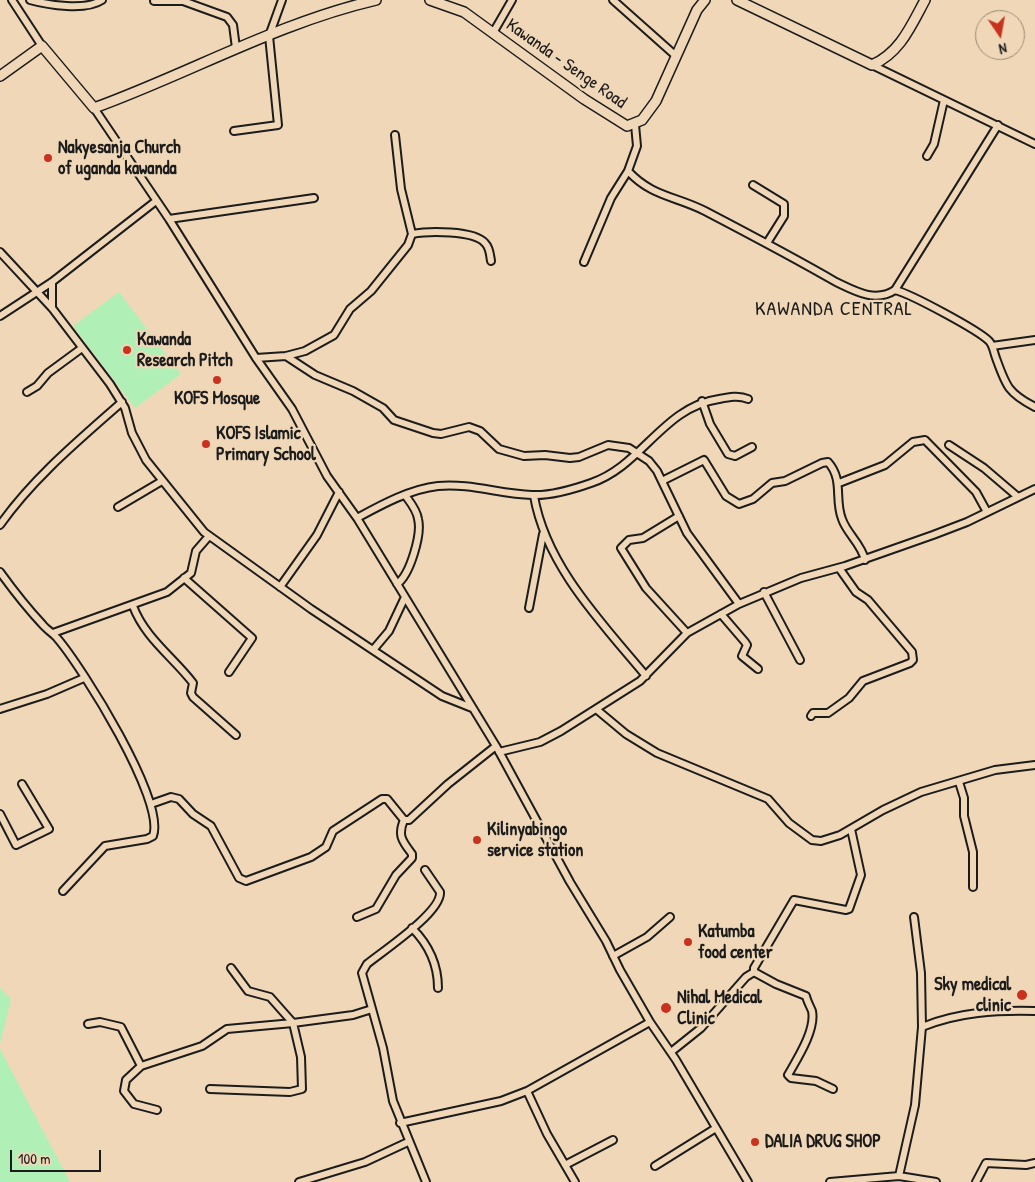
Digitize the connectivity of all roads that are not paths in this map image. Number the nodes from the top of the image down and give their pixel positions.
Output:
1 (12, 0) edge
2 (30, 0) edge
3 (102, 0) edge
4 (282, 0) edge
5 (376, 0) edge
6 (430, 0) edge
7 (512, 0) edge
8 (613, 0) edge
9 (705, 0) edge
10 (737, 0) edge
11 (925, 0) edge
12 (154, 1) edge
13 (493, 33) junction
14 (268, 36) junction
15 (42, 46) junction
16 (236, 48) junction
17 (676, 56) junction
18 (872, 65) junction
19 (0, 76) edge
20 (944, 100) junction
21 (94, 108) junction
22 (998, 124) junction
23 (635, 125) junction
24 (234, 131) dead end
25 (395, 135) dead end
26 (1035, 144) edge
27 (927, 156) dead end
28 (628, 172) junction
29 (753, 185) dead end
30 (314, 198) dead end
31 (156, 201) junction
32 (169, 219) junction
33 (412, 234) junction
34 (767, 244) junction
35 (0, 252) edge
36 (491, 261) dead end
37 (584, 262) dead end
38 (52, 282) junction
39 (895, 290) junction
40 (36, 293) junction
41 (52, 308) junction
42 (0, 316) edge
43 (1035, 340) edge
44 (992, 346) junction
45 (82, 348) junction
46 (286, 356) junction
47 (256, 358) junction
48 (27, 392) dead end
49 (748, 399) dead end
50 (702, 401) junction
51 (122, 402) junction
52 (1035, 407) edge
53 (949, 445) dead end
54 (752, 446) dead end
55 (636, 453) junction
56 (662, 480) junction
57 (162, 481) junction
58 (839, 483) junction
59 (1035, 489) edge
60 (339, 492) junction
61 (405, 495) junction
62 (534, 496) junction
63 (1018, 497) junction
64 (118, 507) dead end
65 (987, 512) junction
66 (678, 516) junction
67 (357, 518) junction
68 (0, 525) edge
69 (544, 533) junction
70 (209, 536) junction
71 (865, 560) junction
72 (839, 568) junction
73 (0, 572) edge
74 (184, 578) junction
75 (397, 584) junction
76 (280, 588) junction
77 (764, 592) junction
78 (405, 597) junction
79 (739, 604) junction
80 (133, 606) junction
81 (529, 608) dead end
82 (721, 614) junction
83 (53, 633) junction
84 (687, 633) junction
85 (373, 650) junction
86 (800, 660) dead end
87 (758, 669) dead end
88 (229, 672) dead end
89 (646, 676) junction
90 (84, 678) junction
91 (472, 708) junction
92 (0, 709) edge
93 (596, 709) junction
94 (811, 716) dead end
95 (236, 734) dead end
96 (497, 749) junction
97 (1035, 765) edge
98 (959, 782) junction
99 (22, 784) dead end
100 (151, 804) junction
101 (0, 814) edge
102 (404, 820) junction
103 (851, 829) junction
104 (425, 870) dead end
105 (972, 887) dead end
106 (63, 891) dead end
107 (357, 917) dead end
108 (670, 917) dead end
109 (914, 917) dead end
110 (412, 928) junction
111 (613, 956) junction
112 (231, 968) dead end
113 (754, 972) junction
114 (438, 988) dead end
115 (372, 1009) junction
116 (1035, 1012) edge
117 (650, 1022) junction
118 (293, 1023) junction
119 (88, 1024) dead end
120 (922, 1027) junction
121 (670, 1052) junction
122 (141, 1066) junction
123 (210, 1089) dead end
124 (833, 1089) dead end
125 (527, 1091) junction
126 (157, 1110) dead end
127 (400, 1123) junction
128 (716, 1128) junction
129 (613, 1140) dead end
130 (408, 1142) junction
131 (1035, 1163) edge
132 (565, 1165) junction
133 (655, 1166) dead end
134 (899, 1176) junction
135 (573, 1181) edge
136 (299, 1182) edge
137 (426, 1182) edge
138 (748, 1182) edge
139 (830, 1182) edge
140 (936, 1182) edge
141 (976, 1182) edge

1 - 15 street
2 - 3 street
4 - 14 street
5 - 14 street
6 - 13 street, Kawanda - Senge Road
7 - 13 street
8 - 17 street
9 - 17 street, Kawanda - Senge Road
10 - 18 street
11 - 18 street
12 - 16 street
13 - 23 street, Kawanda - Senge Road
14 - 16 street
14 - 24 street
15 - 19 street
15 - 21 street
16 - 21 street
17 - 23 street, Kawanda - Senge Road
18 - 20 street
20 - 22 street
20 - 27 street
21 - 31 street
22 - 26 street
22 - 39 street
23 - 28 street
25 - 33 street
28 - 34 street
28 - 37 street
29 - 34 street
30 - 32 street
31 - 32 street
31 - 38 street
32 - 47 street
33 - 36 street
33 - 46 street
34 - 39 street
35 - 40 street
38 - 40 street
38 - 41 street
39 - 44 street
40 - 41 street
40 - 42 street
41 - 45 street
43 - 44 street
44 - 52 street
45 - 48 street
45 - 51 street
46 - 47 street
46 - 55 street
47 - 60 street
49 - 50 street
50 - 54 street
50 - 55 street
51 - 57 street
51 - 68 street
53 - 63 street
55 - 56 street
55 - 62 street
56 - 58 street
56 - 66 street
57 - 64 street
57 - 70 street
58 - 65 street
58 - 71 street
59 - 63 street
60 - 67 street
60 - 76 street
61 - 62 street
61 - 67 street
61 - 75 street
62 - 69 street
63 - 65 street
65 - 71 street
66 - 79 street
66 - 84 street
67 - 75 street
69 - 81 street
69 - 89 street
70 - 74 street
70 - 76 street
71 - 72 street
72 - 77 street
72 - 94 street
73 - 83 street
74 - 80 street
74 - 88 street
75 - 78 street
76 - 85 street
77 - 79 street
77 - 86 street
78 - 85 street
78 - 91 street
79 - 82 street
80 - 83 street
80 - 95 street
82 - 84 street
82 - 87 street
83 - 90 street
84 - 89 street
85 - 91 street
89 - 93 street
90 - 92 street
90 - 100 street
91 - 96 street
93 - 96 street
93 - 103 street
96 - 102 street
96 - 111 street
97 - 98 street
98 - 103 street
98 - 105 street
99 - 101 street
100 - 102 street
100 - 106 street
102 - 107 street
103 - 113 street
104 - 110 street
108 - 111 street
109 - 120 street
110 - 114 street
110 - 115 street
111 - 117 street
112 - 118 street
113 - 121 street
113 - 124 street
115 - 118 street
115 - 127 street
116 - 120 street
117 - 121 street
117 - 125 street
118 - 122 street
118 - 123 street
119 - 122 street
120 - 134 street
121 - 128 street
122 - 126 street
125 - 127 street
125 - 132 street
127 - 130 street
128 - 133 street
128 - 138 street
129 - 132 street
130 - 136 street
130 - 137 street
131 - 141 street
132 - 135 street
134 - 139 street
134 - 140 street

